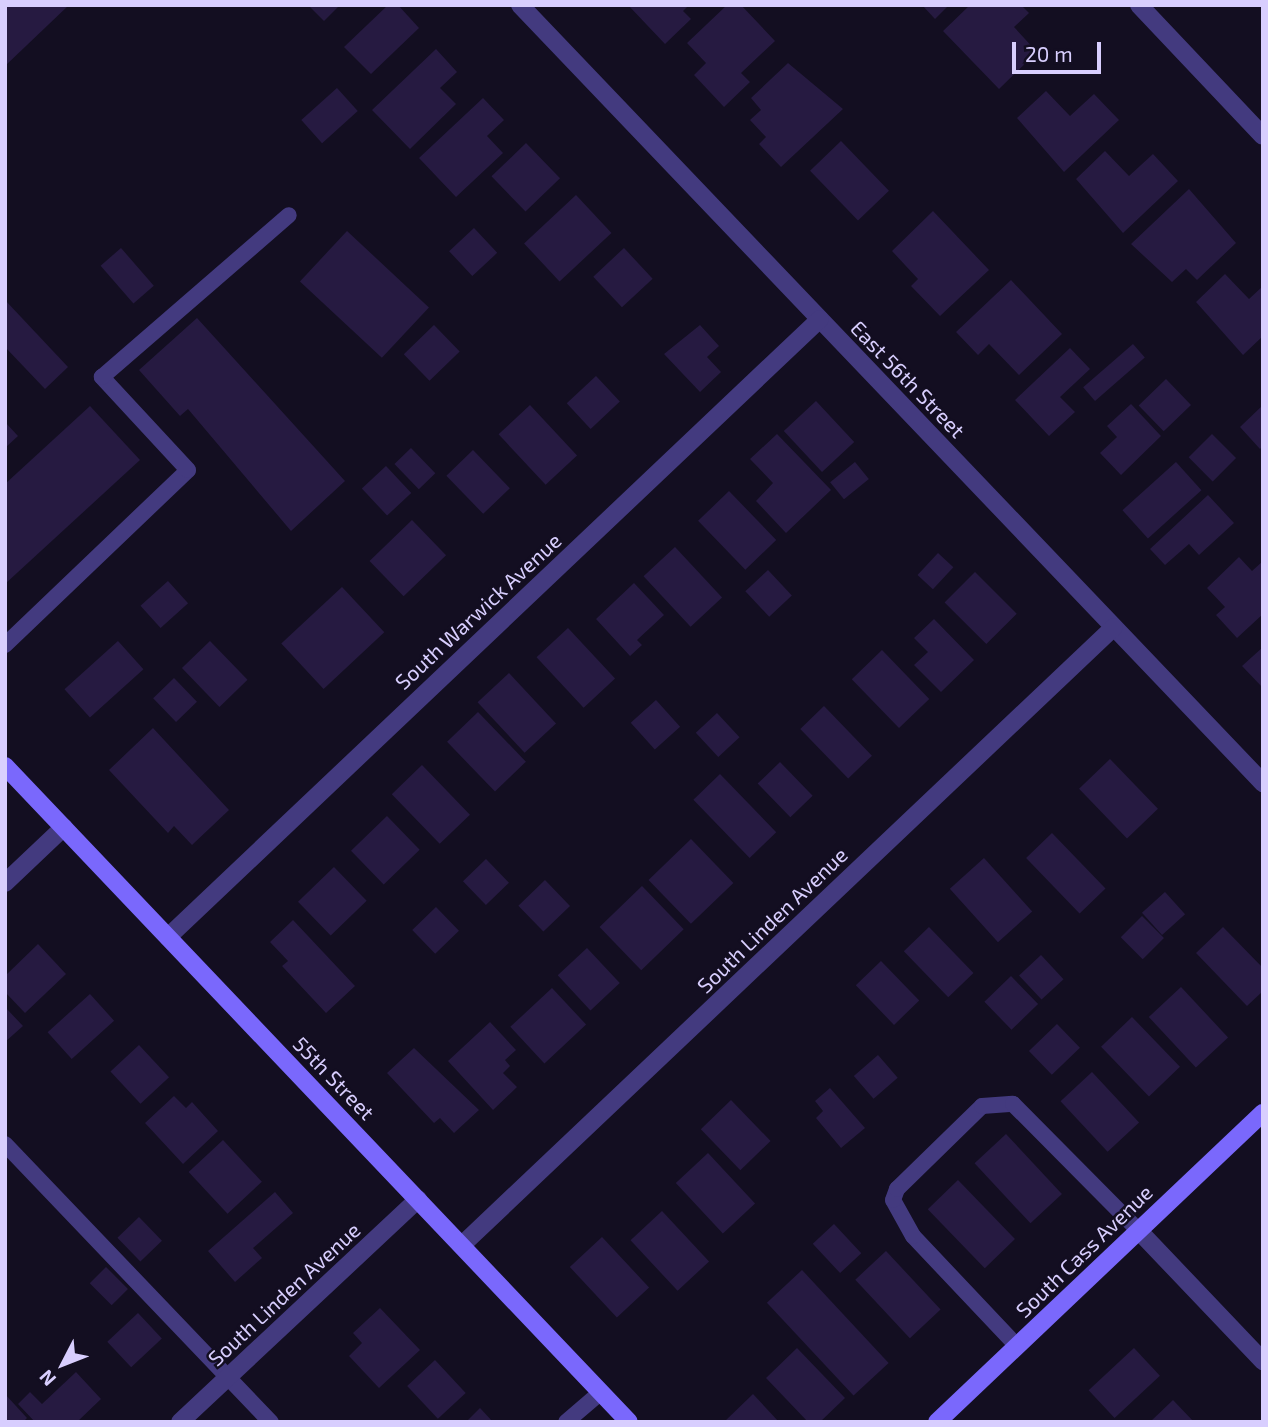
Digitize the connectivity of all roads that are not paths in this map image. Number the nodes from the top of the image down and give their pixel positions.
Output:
1 (520, 5) edge
2 (1139, 5) edge
3 (1263, 136) edge
4 (289, 215) dead end
5 (820, 319) junction
6 (1114, 627) junction
7 (5, 645) edge
8 (5, 766) edge
9 (1263, 783) edge
10 (64, 827) junction
11 (5, 883) edge
12 (168, 937) junction
13 (1263, 1113) edge
14 (5, 1144) edge
15 (418, 1199) junction
16 (1139, 1231) junction
17 (463, 1245) junction
18 (1017, 1346) junction
19 (1263, 1361) edge
20 (229, 1377) junction
21 (601, 1392) junction
22 (180, 1422) edge
23 (271, 1422) edge
24 (566, 1422) edge
25 (629, 1422) edge
26 (937, 1422) edge

1 - 5 street, East 56th Street
2 - 3 street
4 - 7 lane
5 - 6 street, East 56th Street
5 - 12 street, South Warwick Avenue
6 - 9 street, East 56th Street
6 - 17 street, South Linden Avenue
8 - 10 main road, 55th Street
10 - 11 street
10 - 12 main road, 55th Street
12 - 15 main road, 55th Street
13 - 16 main road, South Cass Avenue
14 - 20 lane
15 - 17 main road, 55th Street
15 - 20 street, South Linden Avenue
16 - 18 main road, South Cass Avenue
16 - 18 lane
16 - 19 street
17 - 21 main road, 55th Street
18 - 26 main road, South Cass Avenue
20 - 22 street, South Linden Avenue
20 - 23 lane
21 - 24 lane
21 - 25 main road, 55th Street

